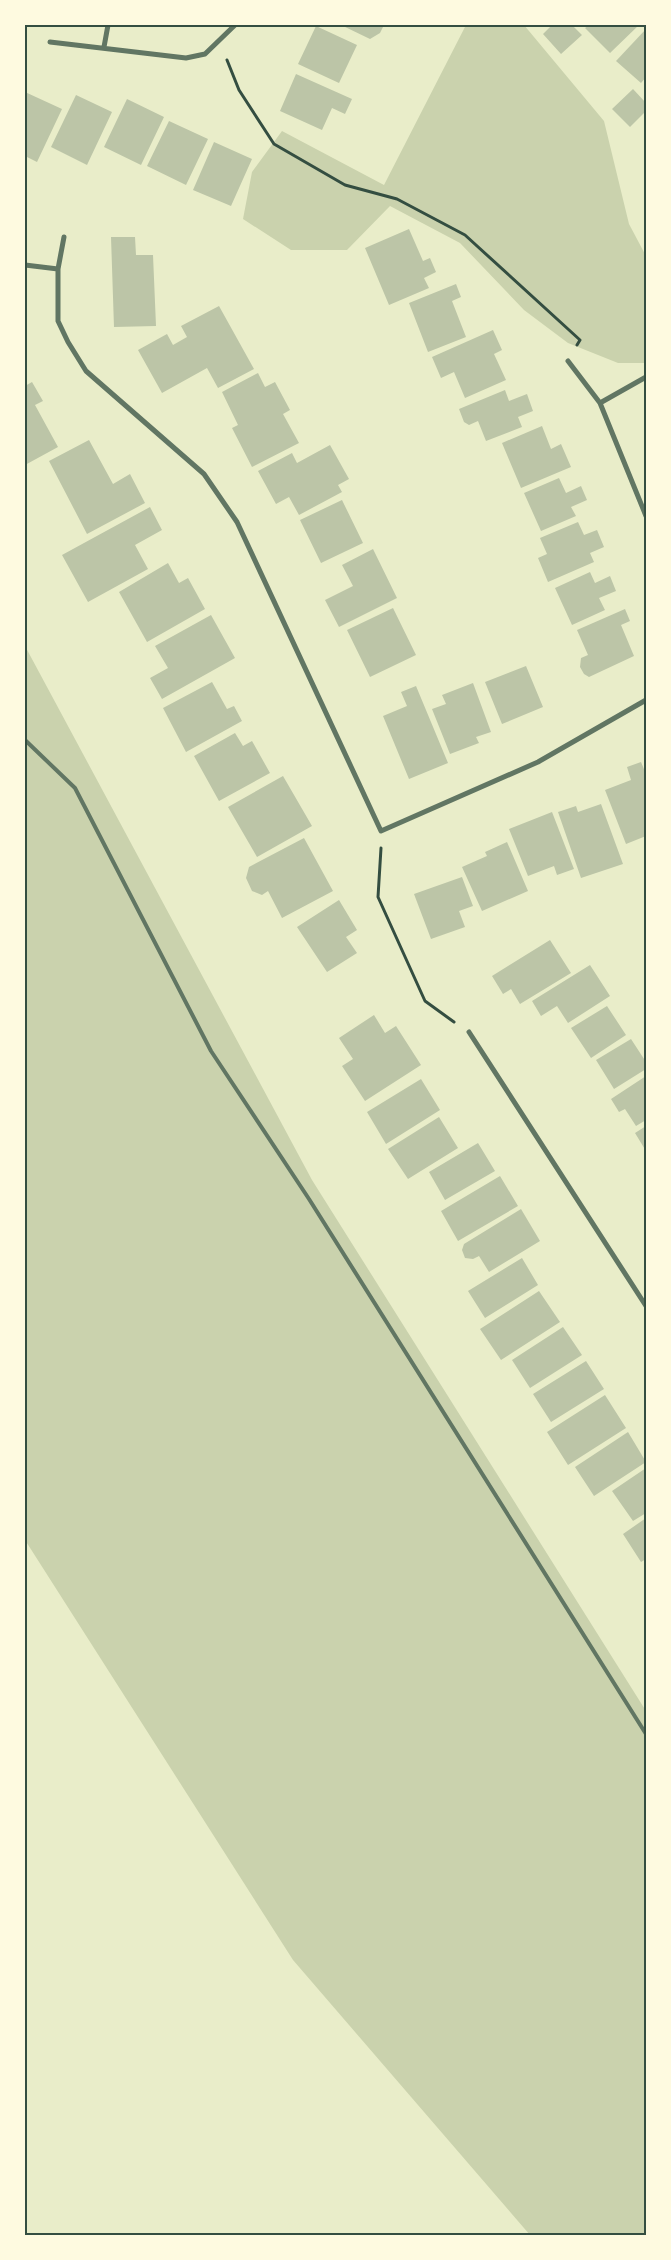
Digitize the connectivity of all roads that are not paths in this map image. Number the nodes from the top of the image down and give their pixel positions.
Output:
1 (108, 25) edge
2 (234, 25) edge
3 (50, 42) dead end
4 (104, 47) junction
5 (64, 237) dead end
6 (25, 265) edge
7 (58, 269) junction
8 (568, 361) road end
9 (646, 377) edge
10 (600, 403) junction
11 (646, 516) edge
12 (646, 700) edge
13 (25, 740) edge
14 (469, 1032) road end
15 (646, 1306) edge
16 (646, 1734) edge

1 - 4 street
2 - 4 street
3 - 4 street
5 - 7 street
6 - 7 street
7 - 12 street
8 - 10 street
9 - 10 street
10 - 11 street
13 - 16 lane
14 - 15 street

